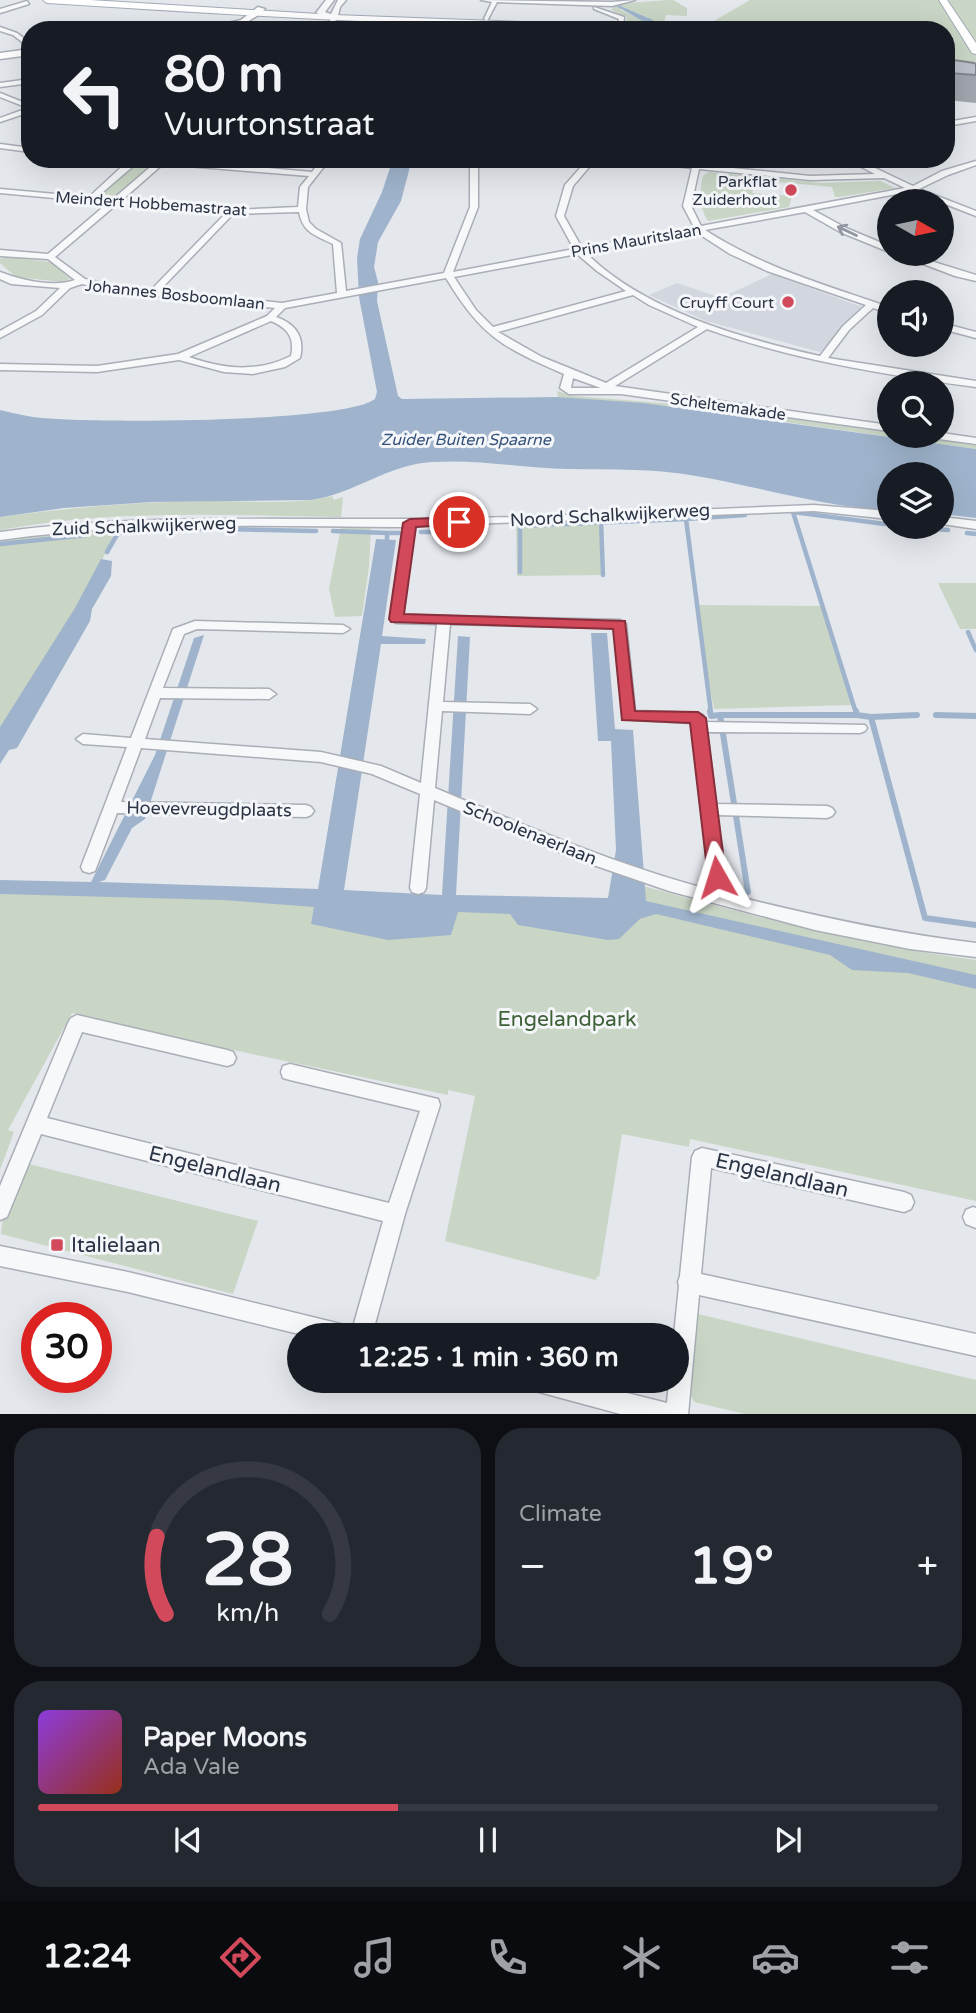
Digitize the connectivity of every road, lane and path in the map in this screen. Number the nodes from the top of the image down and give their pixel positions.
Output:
1 (47, 0) edge
2 (110, 0) edge
3 (330, 0) edge
4 (342, 0) edge
5 (484, 0) edge
6 (632, 0) edge
7 (943, 0) edge
8 (951, 0) edge
9 (495, 1) edge
10 (524, 1) edge
11 (27, 2) dead end
12 (574, 4) junction
13 (612, 4) junction
14 (605, 10) junction
15 (0, 11) edge
16 (256, 12) junction
17 (320, 13) junction
18 (335, 16) junction
19 (487, 19) junction
20 (241, 21) edge
21 (332, 21) edge
22 (386, 21) edge
23 (532, 21) edge
24 (622, 21) edge
25 (0, 29) edge
26 (976, 37) edge
27 (21, 40) edge
28 (21, 51) edge
29 (976, 51) edge
30 (0, 56) edge
31 (21, 83) edge
32 (0, 85) edge
33 (21, 85) edge
34 (2, 96) edge
35 (21, 104) edge
36 (21, 107) edge
37 (955, 115) edge
38 (976, 119) edge
39 (0, 120) edge
40 (955, 123) edge
41 (0, 146) edge
42 (21, 149) edge
43 (976, 163) edge
44 (126, 168) edge
45 (153, 168) edge
46 (248, 168) edge
47 (318, 168) edge
48 (474, 168) edge
49 (584, 168) edge
50 (696, 168) edge
51 (706, 168) edge
52 (869, 168) edge
53 (313, 174) junction
54 (885, 176) junction
55 (913, 189) joint
56 (0, 191) edge
57 (877, 196) edge
58 (91, 199) junction
59 (113, 202) junction
60 (954, 205) edge
61 (302, 209) junction
62 (806, 209) junction
63 (231, 212) junction
64 (976, 214) edge
65 (699, 230) junction
66 (877, 244) edge
67 (579, 250) junction
68 (0, 253) edge
69 (50, 257) junction
70 (935, 266) edge
71 (448, 274) junction
72 (0, 275) edge
73 (976, 278) edge
74 (82, 281) junction
75 (67, 286) junction
76 (154, 292) junction
77 (632, 292) junction
78 (341, 294) junction
79 (871, 305) junction
80 (282, 306) junction
81 (877, 307) edge
82 (270, 318) junction
83 (704, 327) junction
84 (954, 329) edge
85 (490, 331) junction
86 (0, 335) edge
87 (976, 335) edge
88 (180, 357) junction
89 (823, 358) junction
90 (0, 363) edge
91 (569, 373) junction
92 (976, 384) edge
93 (606, 387) junction
94 (621, 391) junction
95 (877, 426) edge
96 (954, 438) edge
97 (976, 441) edge
98 (877, 514) edge
99 (289, 523) joint
100 (410, 523) junction
101 (954, 523) edge
102 (976, 526) edge
103 (0, 537) edge
104 (444, 620) junction
105 (343, 629) dead end
106 (160, 693) junction
107 (269, 694) dead end
108 (440, 706) junction
109 (530, 709) dead end
110 (706, 728) junction
111 (860, 728) dead end
112 (83, 739) dead end
113 (143, 744) junction
114 (434, 794) junction
115 (118, 807) junction
116 (715, 810) junction
117 (306, 811) dead end
118 (827, 812) dead end
119 (89, 867) dead end
120 (418, 888) dead end
121 (720, 899) junction
122 (976, 950) edge
123 (227, 1058) dead end
124 (290, 1072) dead end
125 (35, 1124) junction
126 (904, 1202) dead end
127 (0, 1210) edge
128 (395, 1214) junction
129 (0, 1256) edge
130 (688, 1282) junction
131 (297, 1323) edge
132 (364, 1323) edge
133 (976, 1345) edge
134 (583, 1393) edge
135 (666, 1414) edge
136 (677, 1414) edge

1 - 16 main road
2 - 16 main road
3 - 17 street
4 - 18 street
5 - 9 street
6 - 13 street
7 - 29 main road
8 - 26 main road
9 - 10 street
9 - 19 street
10 - 12 street
11 - 15 street
12 - 13 street
12 - 14 street
13 - 14 street
14 - 24 street
16 - 17 main road
16 - 18 main road
16 - 20 main road
17 - 18 main road
18 - 19 main road
18 - 21 street
18 - 22 main road
19 - 23 main road
25 - 27 street
28 - 30 main road
31 - 32 street
33 - 34 street
34 - 35 street
36 - 39 street
37 - 38 street
38 - 40 street
41 - 42 street
43 - 55 street, Prins Mauritslaan
44 - 58 street
45 - 59 street
46 - 53 street
47 - 53 street
48 - 71 street
49 - 67 street
50 - 65 street
51 - 54 street
52 - 54 street
53 - 61 street
54 - 55 street
56 - 58 street, Meindert Hobbemastraat
57 - 62 street, Prins Mauritslaan
58 - 59 street, Meindert Hobbemastraat
59 - 63 street, Meindert Hobbemastraat
59 - 69 street
60 - 64 street
61 - 63 street, Meindert Hobbemastraat
61 - 78 street
62 - 65 street, Prins Mauritslaan
66 -> 62 street
63 - 76 street
65 - 67 street, Prins Mauritslaan
65 - 79 street
67 - 71 street, Prins Mauritslaan
67 - 77 street
68 - 69 street
69 - 74 street
70 - 73 street
71 - 78 street, Prins Mauritslaan
71 - 85 street, Scheltemakade
72 - 75 street
74 - 75 street, Johannes Bosboomlaan
74 - 76 street, Johannes Bosboomlaan
75 - 86 street
76 - 80 street, Johannes Bosboomlaan
77 - 83 street
77 - 85 street
78 - 80 street, Johannes Bosboomlaan
79 - 81 street
79 - 89 street
80 - 82 street
82 - 88 street
82 - 88 street
83 - 89 street
83 - 93 street
84 - 87 street
85 - 91 street, Scheltemakade
88 - 90 street
89 - 92 street
91 - 93 street, Scheltemakade
91 - 94 street
93 - 94 street, Scheltemakade
94 - 95 street, Scheltemakade
96 - 97 street
98 - 100 street, Noord Schalkwijkerweg
99 - 100 street, Noord Schalkwijkerweg
99 - 103 street, Zuid Schalkwijkerweg
100 - 104 street
101 - 102 street
104 - 108 street
104 - 110 street
105 - 106 street
106 - 107 street
106 - 113 street
108 - 109 street
108 - 114 street
110 - 111 street
110 - 116 street
112 - 113 street, Schoolenaerlaan
113 - 114 street, Schoolenaerlaan
113 - 115 street
114 - 120 street
114 - 121 street, Schoolenaerlaan
115 - 117 street, Hoevevreugdplaats
115 - 119 street
116 - 118 street
116 - 121 street
121 - 122 street, Schoolenaerlaan
123 - 125 street
124 - 128 street
125 - 127 street
125 - 128 street, Engelandlaan
126 - 130 street, Engelandlaan
128 - 132 street
129 - 131 street
130 - 133 street
130 - 136 street, Engelandlaan
134 - 135 street

